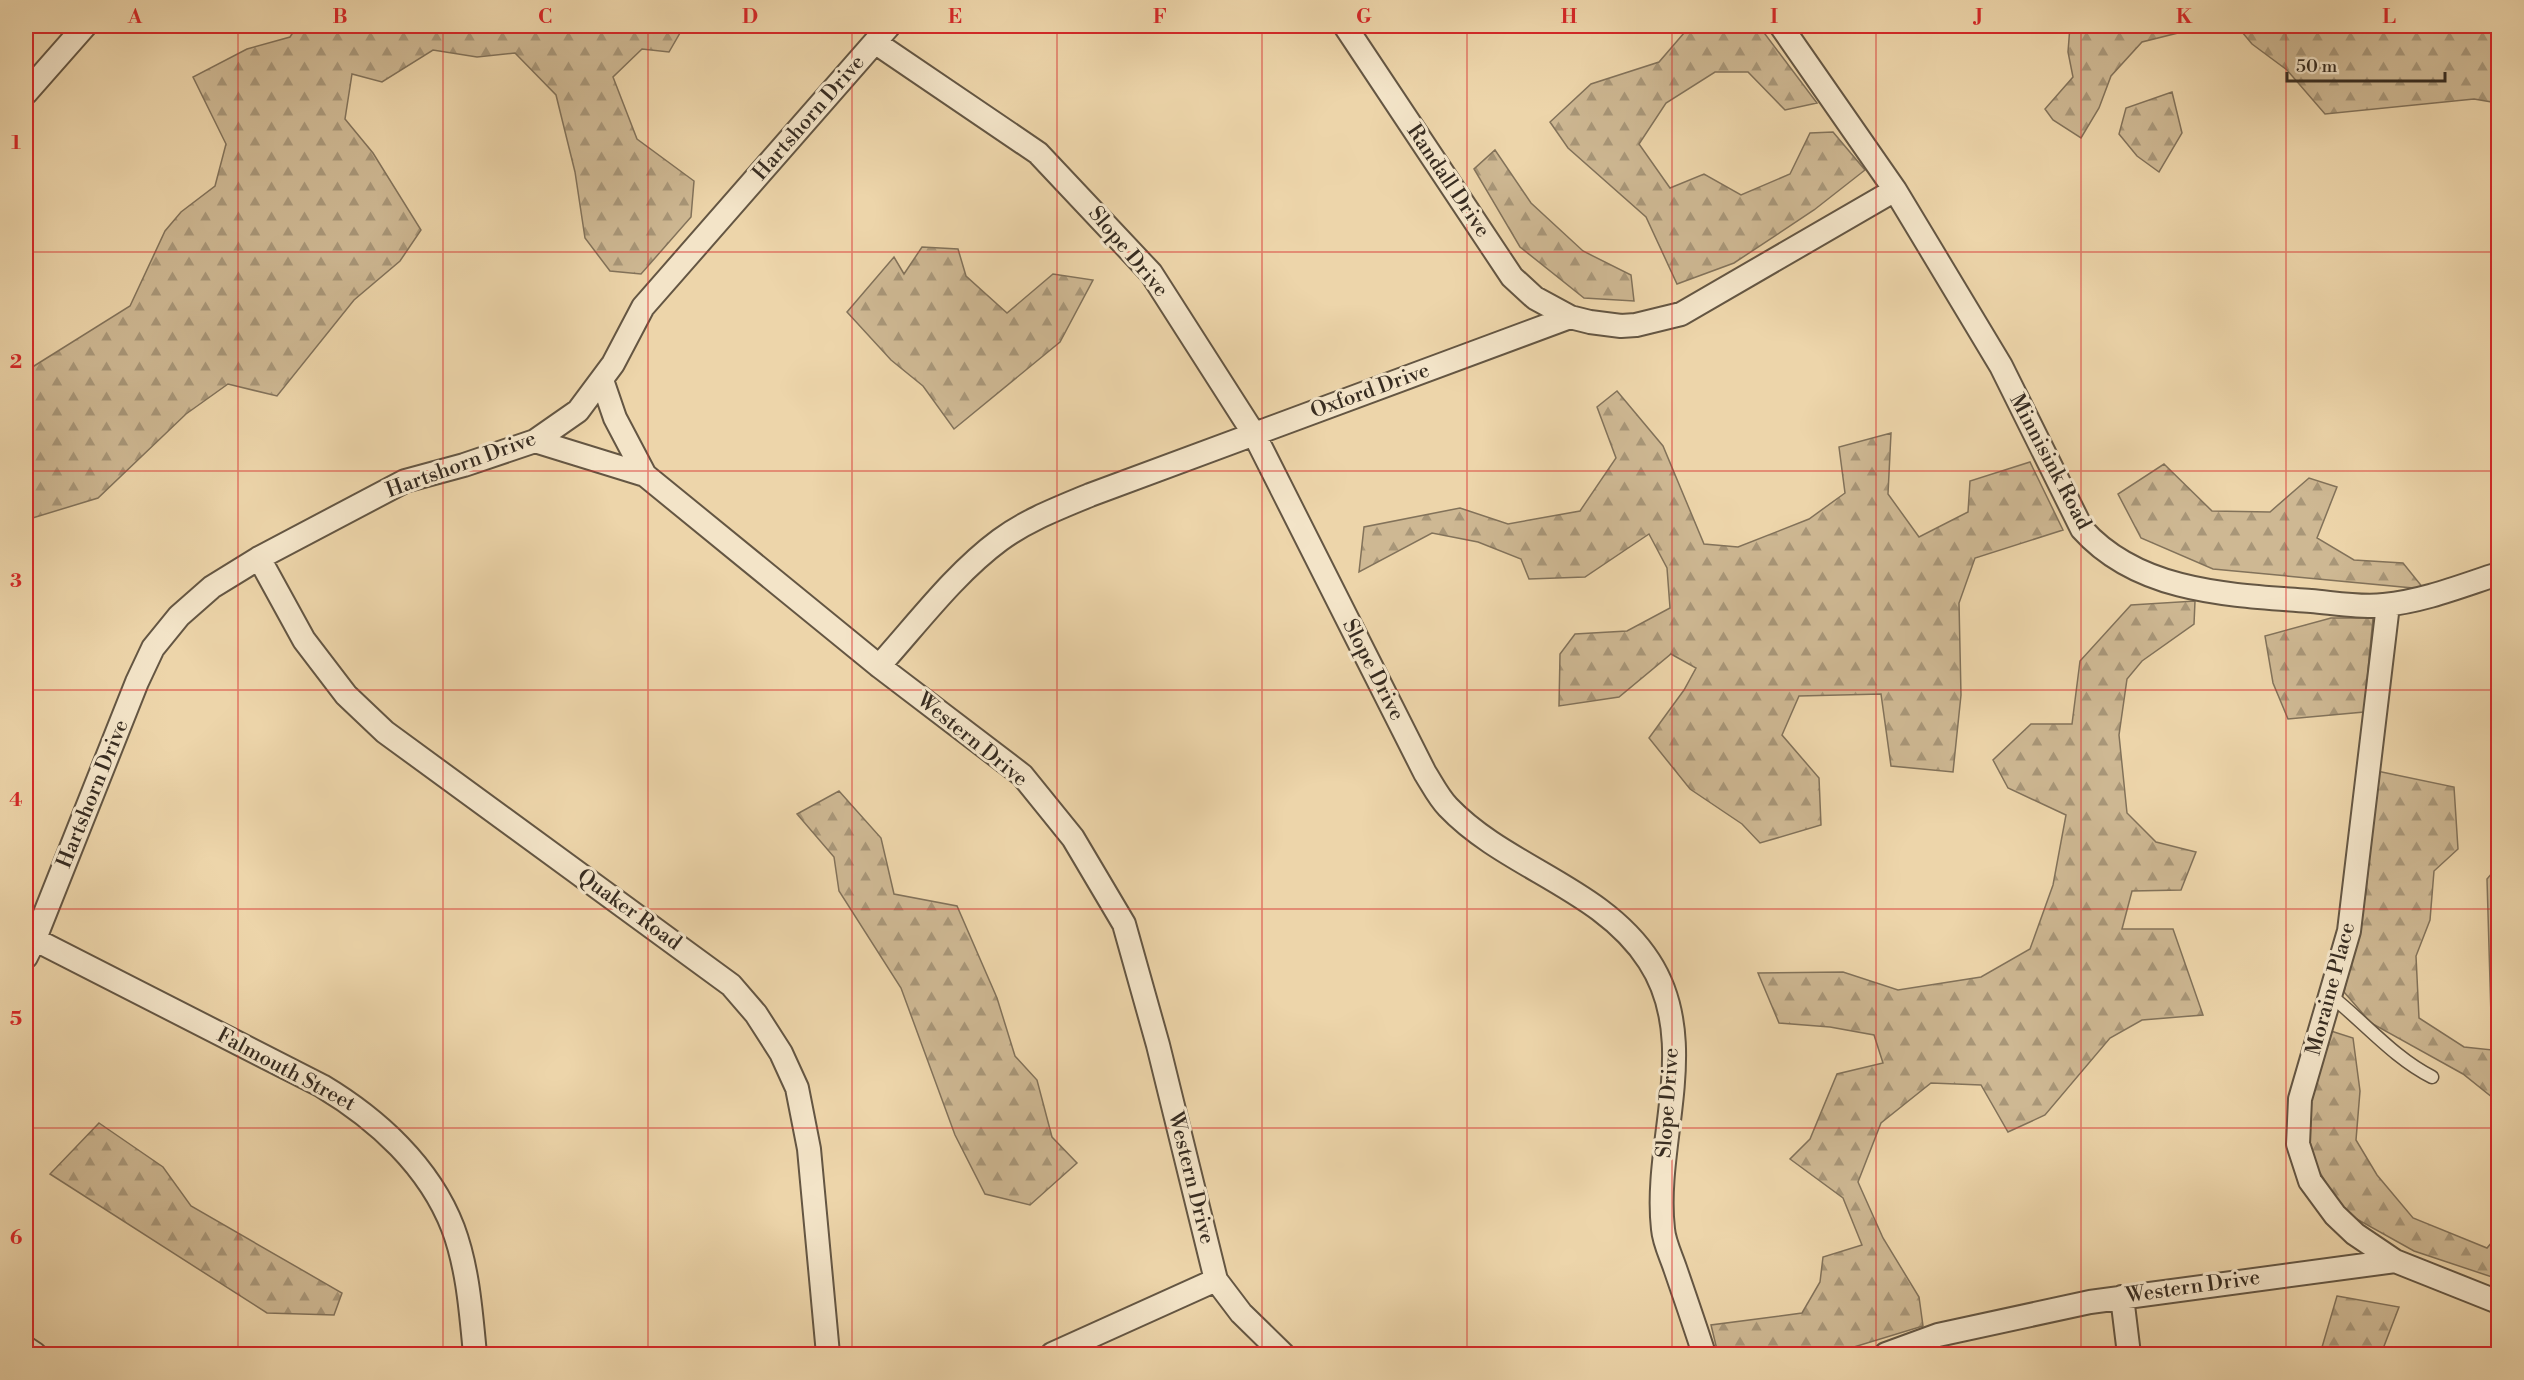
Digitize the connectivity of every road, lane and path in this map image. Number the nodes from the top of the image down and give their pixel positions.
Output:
1 (85, 26) edge
2 (1345, 26) edge
3 (1781, 26) edge
4 (882, 34) edge
5 (26, 93) edge
6 (1895, 190) junction
7 (1570, 316) junction
8 (602, 380) junction
9 (1254, 434) junction
10 (535, 441) junction
11 (645, 475) junction
12 (259, 558) junction
13 (2499, 574) edge
14 (2388, 605) junction
15 (879, 666) junction
16 (28, 944) edge
17 (2330, 996) junction
18 (2432, 1077) dead end
19 (2395, 1262) junction
20 (1216, 1280) junction
21 (2122, 1298) junction
22 (2499, 1302) edge
23 (26, 1348) edge
24 (35, 1354) edge
25 (475, 1354) edge
26 (828, 1354) edge
27 (1052, 1354) edge
28 (1283, 1354) edge
29 (1704, 1354) edge
30 (1886, 1354) edge
31 (2129, 1354) edge

1 - 5 street
2 - 7 street, Randall Drive
3 - 6 street, Minnisink Road
4 - 8 street, Hartshorn Drive
4 - 9 street, Slope Drive
6 - 7 street
6 - 14 street, Minnisink Road
7 - 9 street, Oxford Drive
8 - 10 street, Hartshorn Drive
8 - 11 street, Western Drive
9 - 15 street, Oxford Drive
9 - 29 street, Slope Drive
10 - 11 street, Western Drive
10 - 12 street, Hartshorn Drive
11 - 15 street, Western Drive
12 - 16 street, Hartshorn Drive
12 - 26 street, Quaker Road
13 - 14 street, Minnisink Road
14 - 17 street, Moraine Place
15 - 20 street, Western Drive
16 - 25 street, Falmouth Street
17 - 18 lane
17 - 19 street, Moraine Place
19 - 21 street, Western Drive
19 - 22 street, Western Drive
20 - 27 street
20 - 28 street, Western Drive
21 - 30 street, Western Drive
21 - 31 street
23 - 24 street

